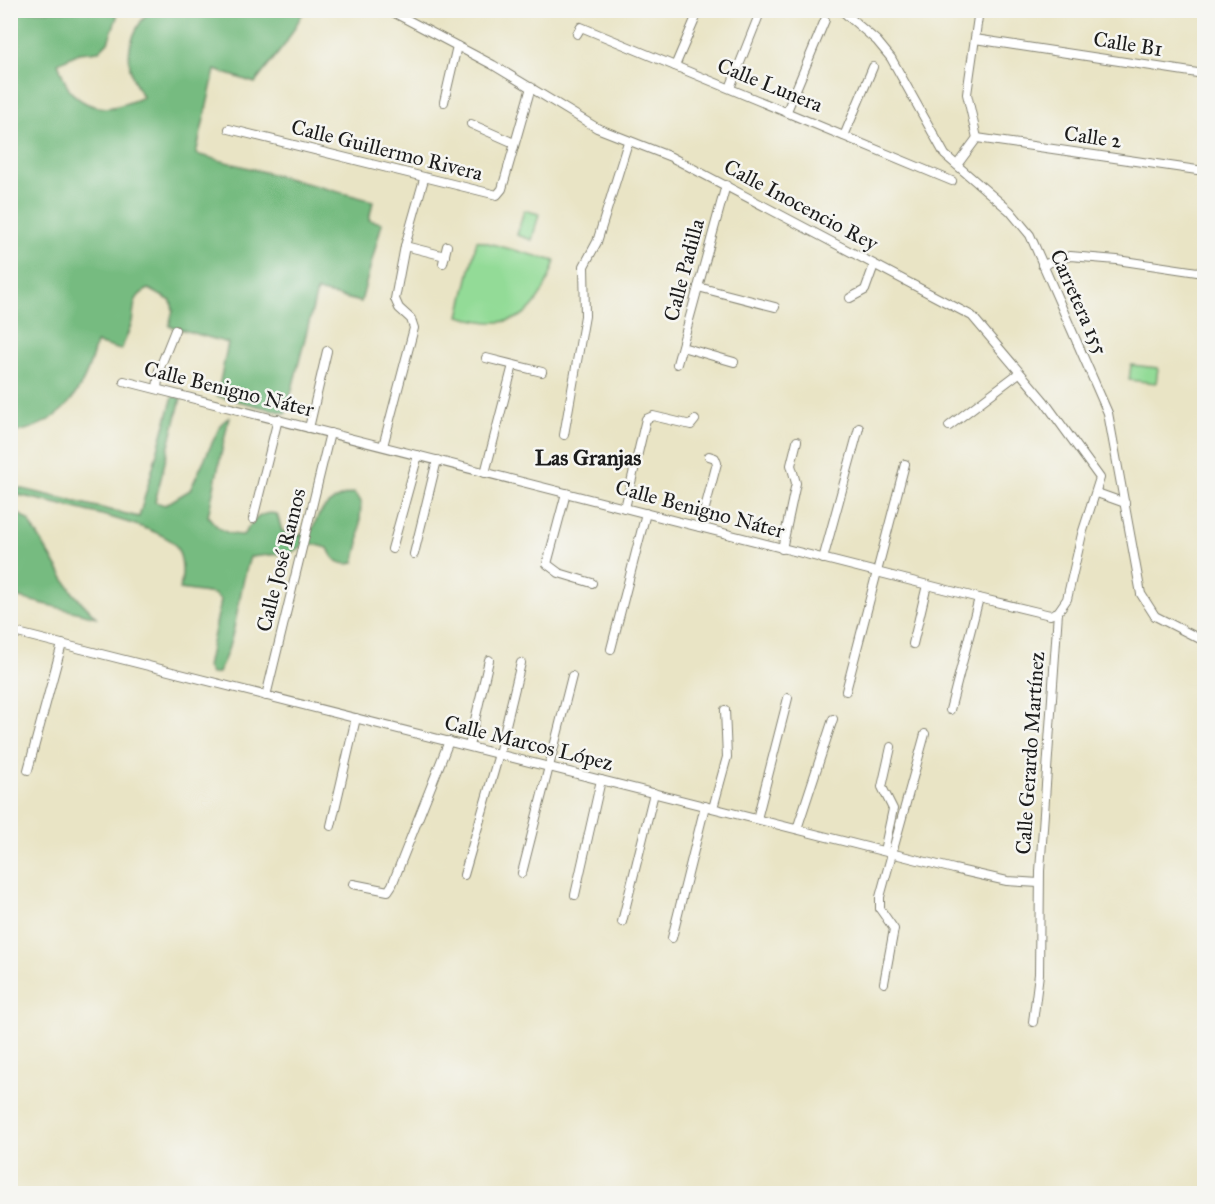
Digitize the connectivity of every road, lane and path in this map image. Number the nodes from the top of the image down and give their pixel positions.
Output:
1 (389, 10) edge
2 (699, 10) edge
3 (761, 10) edge
4 (842, 10) edge
5 (979, 10) edge
6 (825, 20) dead end
7 (577, 34) dead end
8 (975, 39) junction
9 (457, 46) junction
10 (675, 66) junction
11 (873, 67) dead end
12 (1204, 74) edge
13 (531, 87) junction
14 (730, 88) junction
15 (444, 102) dead end
16 (787, 111) junction
17 (471, 124) dead end
18 (229, 129) dead end
19 (844, 136) junction
20 (977, 138) junction
21 (628, 142) junction
22 (514, 143) junction
23 (957, 165) junction
24 (1204, 171) edge
25 (424, 179) junction
26 (952, 181) dead end
27 (726, 185) junction
28 (405, 246) junction
29 (447, 246) dead end
30 (1042, 265) junction
31 (874, 266) junction
32 (1204, 273) edge
33 (698, 287) junction
34 (850, 298) dead end
35 (775, 307) dead end
36 (175, 330) dead end
37 (682, 347) junction
38 (327, 351) dead end
39 (486, 358) dead end
40 (734, 362) dead end
41 (677, 364) dead end
42 (513, 365) junction
43 (542, 372) dead end
44 (1019, 373) junction
45 (124, 381) dead end
46 (157, 389) junction
47 (278, 420) junction
48 (695, 420) dead end
49 (949, 426) dead end
50 (309, 428) junction
51 (859, 428) dead end
52 (330, 434) junction
53 (564, 435) dead end
54 (797, 441) dead end
55 (383, 446) junction
56 (418, 455) junction
57 (709, 456) dead end
58 (437, 460) junction
59 (905, 464) dead end
60 (485, 473) junction
61 (566, 493) junction
62 (1096, 493) junction
63 (1125, 503) junction
64 (625, 508) junction
65 (646, 513) junction
66 (253, 519) dead end
67 (700, 527) junction
68 (392, 549) dead end
69 (782, 549) junction
70 (414, 554) dead end
71 (823, 559) junction
72 (877, 572) junction
73 (592, 583) dead end
74 (927, 585) junction
75 (979, 598) junction
76 (1058, 612) junction
77 (10, 631) edge
78 (1204, 641) edge
79 (62, 644) junction
80 (913, 644) dead end
81 (611, 649) dead end
82 (489, 660) dead end
83 (521, 663) dead end
84 (572, 676) dead end
85 (846, 691) dead end
86 (266, 696) junction
87 (788, 698) dead end
88 (725, 710) dead end
89 (950, 710) dead end
90 (357, 718) junction
91 (833, 719) dead end
92 (925, 734) dead end
93 (449, 741) junction
94 (469, 746) junction
95 (891, 747) dead end
96 (499, 754) junction
97 (549, 767) junction
98 (27, 770) dead end
99 (601, 780) junction
100 (654, 793) junction
101 (709, 807) junction
102 (757, 819) junction
103 (331, 826) dead end
104 (797, 829) junction
105 (884, 851) junction
106 (894, 854) junction
107 (522, 873) dead end
108 (464, 875) dead end
109 (1039, 883) junction
110 (353, 884) dead end
111 (575, 895) dead end
112 (622, 922) dead end
113 (672, 938) dead end
114 (884, 983) dead end
115 (1033, 1023) dead end

1 - 9 street, Calle Inocencio Rey
2 - 10 street
3 - 14 street
4 - 23 street, Carretera 155
5 - 8 street
6 - 16 street
7 - 10 street, Calle Lunera
8 - 12 street, Calle B1
8 - 20 street
9 - 13 street, Calle Inocencio Rey
9 - 15 street
10 - 14 street, Calle Lunera
11 - 19 street
13 - 21 street, Calle Inocencio Rey
13 - 22 street, Calle Guillermo Rivera
14 - 16 street, Calle Lunera
16 - 19 street, Calle Lunera
17 - 22 street
18 - 25 street, Calle Guillermo Rivera
19 - 26 street, Calle Lunera
20 - 23 street
20 - 24 street, Calle 2
21 - 27 street, Calle Inocencio Rey
21 - 53 street
22 - 25 street, Calle Guillermo Rivera
23 - 30 street, Carretera 155
25 - 28 street
27 - 31 street, Calle Inocencio Rey
27 - 33 street, Calle Padilla
28 - 29 street
28 - 55 street
30 - 32 street
30 - 63 street, Carretera 155
31 - 34 street
31 - 44 street, Calle Inocencio Rey
33 - 35 street
33 - 37 street, Calle Padilla
36 - 46 street
37 - 40 street
37 - 41 street, Calle Padilla
38 - 50 street
39 - 42 street
42 - 43 street
42 - 60 street
44 - 49 street
44 - 62 street, Calle Inocencio Rey
45 - 46 street, Calle Benigno Náter
46 - 47 street, Calle Benigno Náter
47 - 50 street, Calle Benigno Náter
47 - 66 street
48 - 64 street
50 - 52 street, Calle Benigno Náter
51 - 71 street
52 - 55 street, Calle Benigno Náter
52 - 86 street, Calle José Ramos
54 - 69 street
55 - 56 street, Calle Benigno Náter
56 - 58 street, Calle Benigno Náter
56 - 68 street
57 - 67 street
58 - 60 street, Calle Benigno Náter
58 - 70 street
59 - 72 street
60 - 61 street, Calle Benigno Náter
61 - 64 street, Calle Benigno Náter
61 - 73 street
62 - 63 street
62 - 76 street, Calle Gerardo Martínez
63 - 78 street, Carretera 155
64 - 65 street, Calle Benigno Náter
65 - 67 street, Calle Benigno Náter
65 - 81 street
67 - 69 street, Calle Benigno Náter
69 - 71 street, Calle Benigno Náter
71 - 72 street, Calle Benigno Náter
72 - 74 street, Calle Benigno Náter
72 - 85 street
74 - 75 street, Calle Benigno Náter
74 - 80 street
75 - 76 street, Calle Benigno Náter
75 - 89 street
76 - 109 street, Calle Gerardo Martínez
77 - 79 street, Calle Marcos López
79 - 86 street, Calle Marcos López
79 - 98 street
82 - 94 street
83 - 96 street
84 - 97 street
86 - 90 street, Calle Marcos López
87 - 102 street
88 - 101 street
90 - 93 street, Calle Marcos López
90 - 103 street
91 - 104 street
92 - 106 street
93 - 94 street, Calle Marcos López
93 - 110 street
94 - 96 street, Calle Marcos López
95 - 105 street
96 - 97 street, Calle Marcos López
96 - 108 street
97 - 99 street, Calle Marcos López
97 - 107 street
99 - 100 street, Calle Marcos López
99 - 111 street
100 - 101 street, Calle Marcos López
100 - 112 street
101 - 102 street, Calle Marcos López
101 - 113 street
102 - 104 street, Calle Marcos López
104 - 105 street, Calle Marcos López
105 - 106 street, Calle Marcos López
106 - 109 street, Calle Marcos López
106 - 114 street
109 - 115 street, Calle Gerardo Martínez

